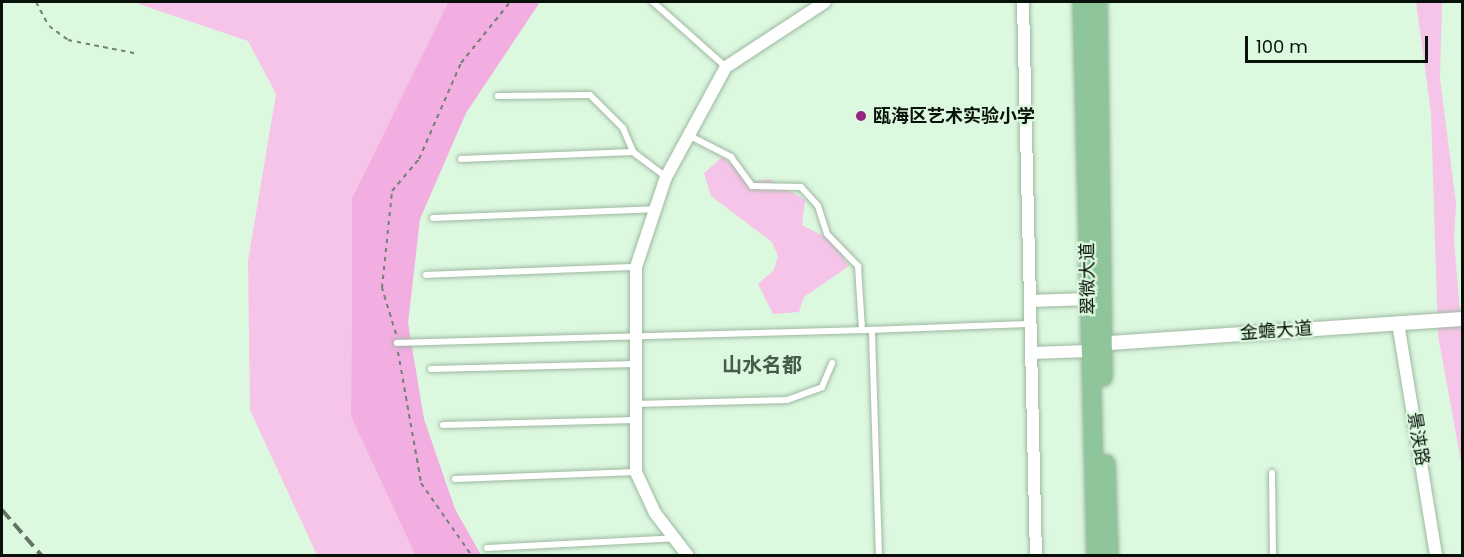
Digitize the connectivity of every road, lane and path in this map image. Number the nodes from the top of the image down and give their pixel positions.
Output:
1 (36, 2) edge
2 (510, 2) edge
3 (653, 2) edge
4 (825, 2) edge
5 (1023, 2) edge
6 (1082, 2) edge
7 (1098, 2) edge
8 (140, 54) dead end
9 (726, 67) junction
10 (498, 96) dead end
11 (692, 137) junction
12 (633, 152) junction
13 (460, 159) dead end
14 (666, 177) junction
15 (653, 209) junction
16 (433, 218) dead end
17 (636, 267) junction
18 (426, 275) dead end
19 (1089, 299) junction
20 (1030, 301) junction
21 (1462, 319) edge
22 (1398, 323) junction
23 (1031, 324) junction
24 (862, 330) junction
25 (872, 330) junction
26 (635, 336) junction
27 (397, 343) junction
28 (1094, 346) junction
29 (1031, 353) junction
30 (832, 363) dead end
31 (635, 364) junction
32 (431, 369) dead end
33 (634, 404) junction
34 (635, 420) junction
35 (443, 425) dead end
36 (636, 472) junction
37 (1272, 473) dead end
38 (455, 479) dead end
39 (675, 538) junction
40 (487, 548) dead end
41 (472, 555) edge
42 (688, 555) edge
43 (879, 555) edge
44 (1036, 555) edge
45 (1096, 555) edge
46 (1109, 555) edge
47 (1273, 555) edge
48 (1436, 555) edge

1 - 8 path
2 - 27 path
3 - 9 lane
4 - 9 street
5 - 20 street
6 - 19 main road, 翠微大道
7 - 28 main road, 翠微大道
9 - 11 street
10 - 12 lane
11 - 14 street
11 - 24 lane
12 - 13 lane
12 - 14 lane
14 - 15 street
15 - 16 lane
15 - 17 street
17 - 18 lane
17 - 26 street
19 - 20 street
19 - 28 main road, 翠微大道
20 - 23 street
21 - 22 street, 金蟾大道
22 - 28 street, 金蟾大道
22 - 48 street, 景浃路
23 - 25 lane
23 - 29 street
24 - 25 lane
24 - 26 lane
25 - 43 lane
26 - 27 lane
26 - 31 street
27 - 41 path
28 - 29 street
28 - 45 main road, 翠微大道
28 - 46 main road, 翠微大道
29 - 44 street
30 - 33 lane
31 - 32 lane
31 - 33 street
33 - 34 street
34 - 35 lane
34 - 36 street
36 - 38 lane
36 - 39 street
37 - 47 lane
39 - 40 lane
39 - 42 street

